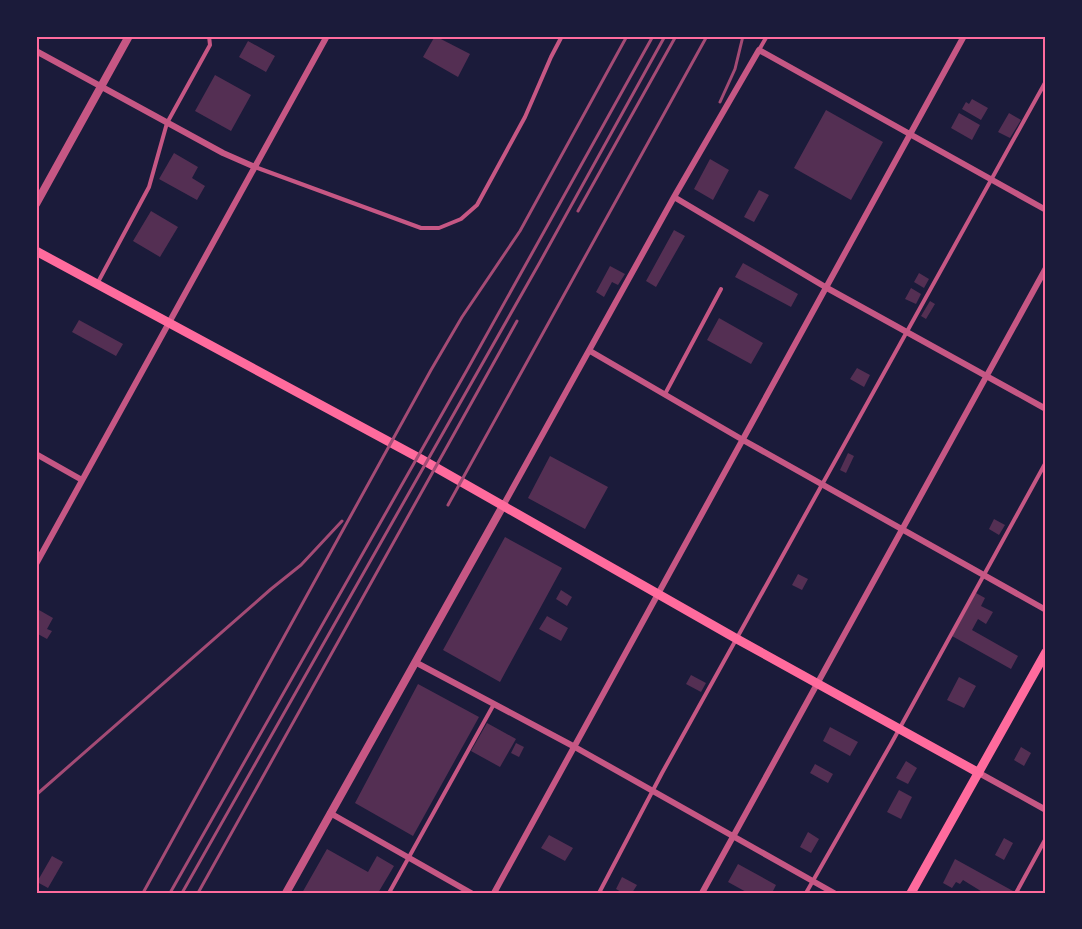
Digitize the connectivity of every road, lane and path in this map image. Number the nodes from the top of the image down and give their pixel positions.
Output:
1 (129, 36) edge
2 (209, 36) edge
3 (327, 36) edge
4 (562, 36) edge
5 (767, 36) edge
6 (964, 36) edge
7 (759, 50) junction
8 (36, 51) edge
9 (1046, 81) edge
10 (101, 87) junction
11 (167, 123) junction
12 (911, 135) junction
13 (255, 167) junction
14 (992, 180) junction
15 (674, 197) junction
16 (36, 204) edge
17 (1046, 210) edge
18 (36, 251) edge
19 (1046, 268) edge
20 (96, 285) junction
21 (827, 288) junction
22 (721, 289) dead end
23 (169, 324) junction
24 (908, 332) junction
25 (590, 351) junction
26 (986, 376) junction
27 (664, 395) junction
28 (1046, 409) edge
29 (743, 440) junction
30 (36, 454) edge
31 (1046, 462) edge
32 (82, 480) junction
33 (823, 485) junction
34 (504, 504) joint
35 (903, 530) junction
36 (36, 564) edge
37 (984, 575) junction
38 (658, 594) junction
39 (1046, 610) edge
40 (737, 639) junction
41 (1046, 652) edge
42 (415, 662) junction
43 (818, 684) junction
44 (494, 704) junction
45 (899, 730) junction
46 (573, 747) junction
47 (979, 772) junction
48 (653, 792) junction
49 (1046, 810) edge
50 (330, 813) junction
51 (733, 837) junction
52 (1046, 838) edge
53 (409, 858) junction
54 (813, 881) junction
55 (286, 893) edge
56 (389, 893) edge
57 (471, 893) edge
58 (494, 893) edge
59 (599, 893) edge
60 (702, 893) edge
61 (806, 893) edge
62 (834, 893) edge
63 (911, 893) edge
64 (1016, 893) edge

1 - 10 street
2 - 11 lane
3 - 13 street
4 - 13 lane
5 - 7 lane
6 - 12 street
7 - 12 street
7 - 15 street
8 - 10 street
9 - 14 lane
10 - 11 street
10 - 16 street
11 - 13 street
11 - 20 lane
12 - 14 street
12 - 21 street
13 - 23 street
14 - 17 street
14 - 24 lane
15 - 21 street
15 - 25 street
18 - 20 main road
19 - 26 street
20 - 23 main road
21 - 24 street
21 - 29 street
22 - 27 lane
23 - 32 street
23 - 38 main road
24 - 26 street
24 - 33 lane
25 - 27 street
25 - 34 street
26 - 28 street
26 - 35 street
27 - 29 street
29 - 33 street
29 - 38 street
30 - 32 street
31 - 37 lane
32 - 36 street
33 - 35 street
33 - 40 lane
34 - 42 street
35 - 37 street
35 - 43 street
37 - 39 street
37 - 45 lane
38 - 40 main road
38 - 46 street
40 - 43 main road
40 - 48 lane
41 - 47 main road
42 - 44 street
42 - 50 street
43 - 45 main road
43 - 51 street
44 - 46 street
44 - 53 lane
45 - 47 main road
45 - 54 lane
46 - 48 street
46 - 58 street
47 - 49 street
47 - 63 main road
48 - 51 street
48 - 59 lane
50 - 53 street
50 - 55 street
51 - 54 street
51 - 60 street
52 - 64 lane
53 - 56 lane
53 - 57 street
54 - 61 lane
54 - 62 street

